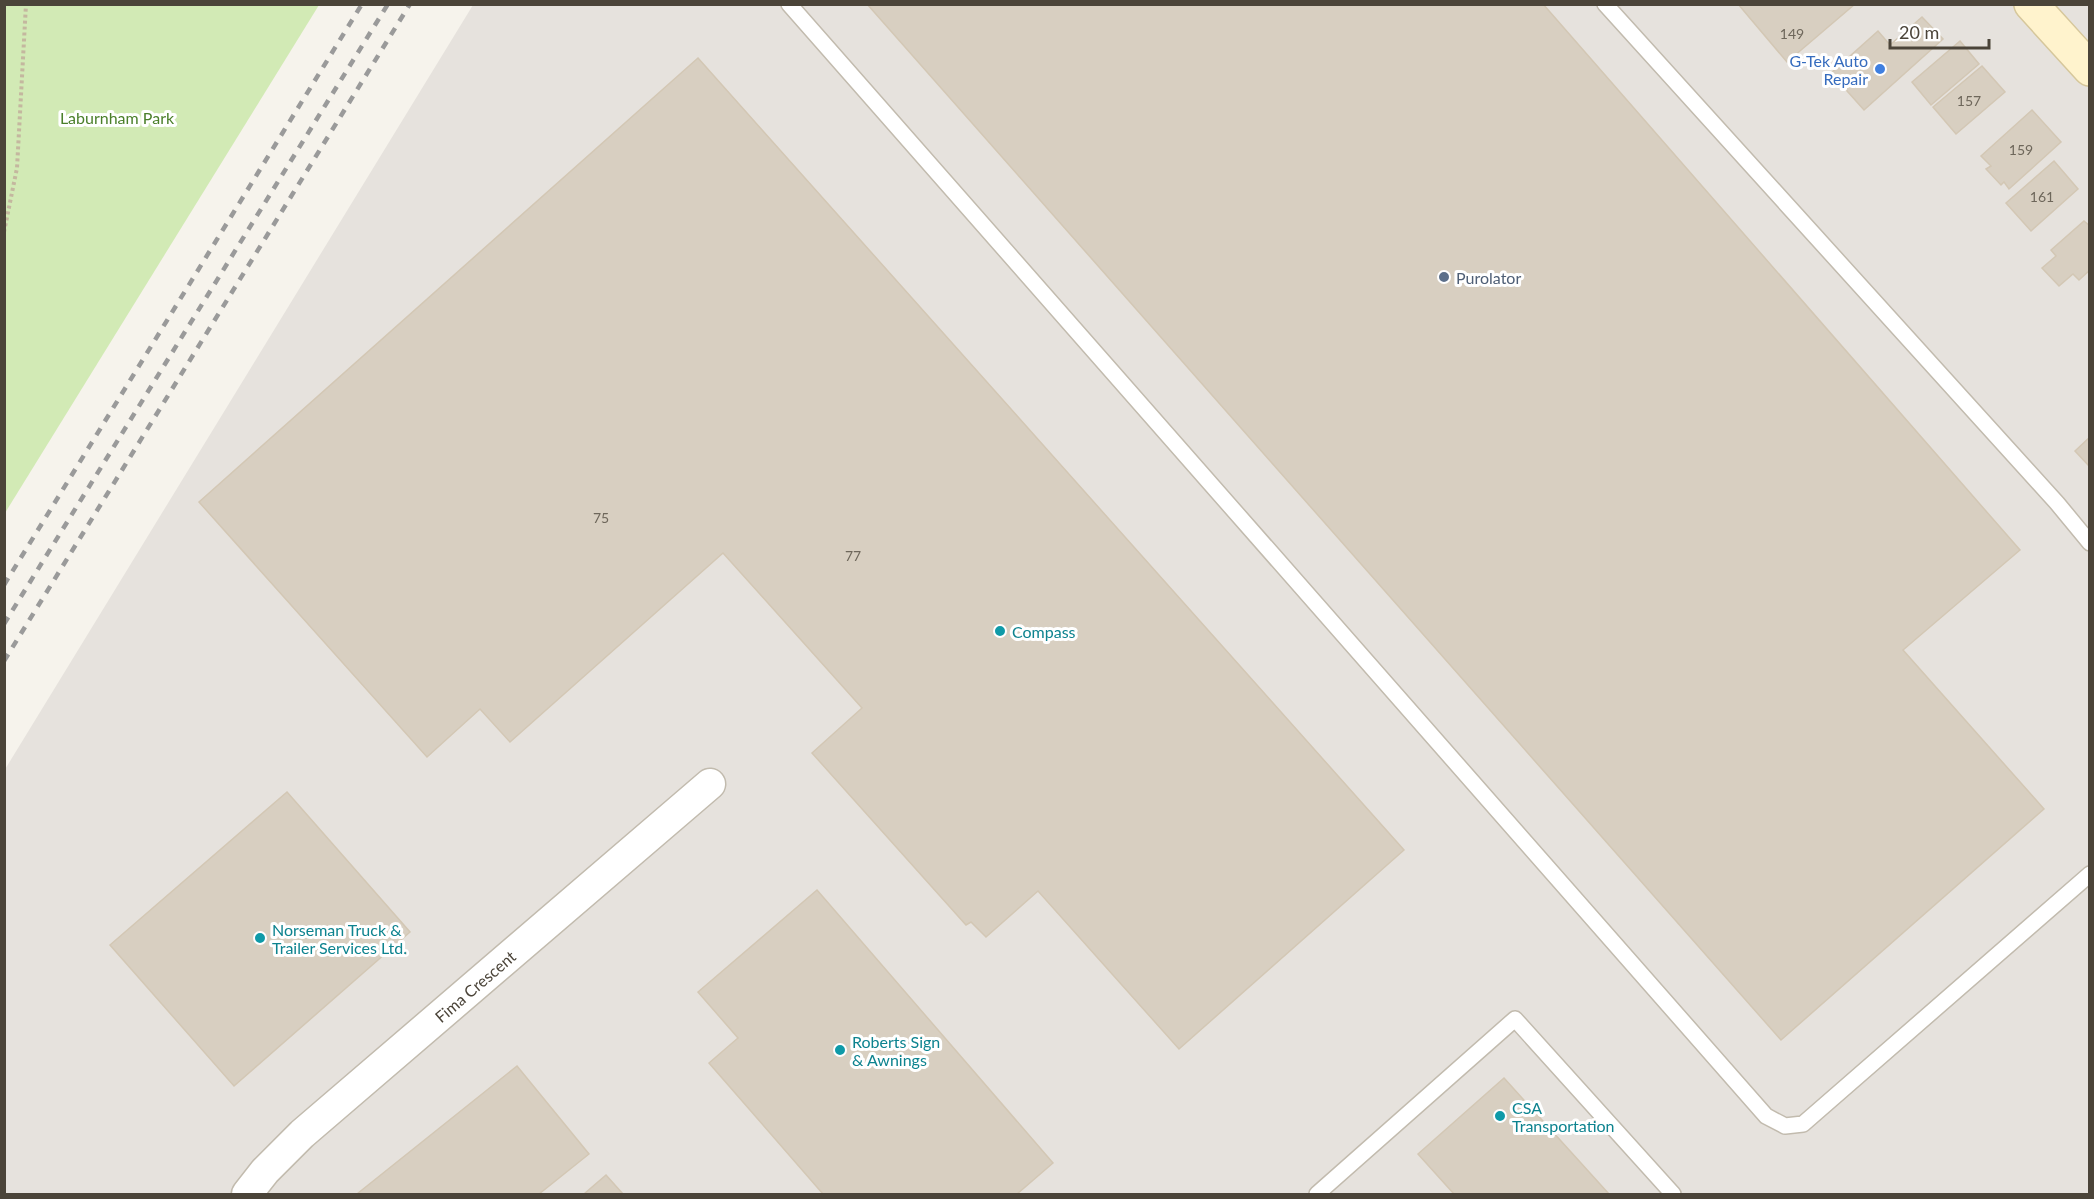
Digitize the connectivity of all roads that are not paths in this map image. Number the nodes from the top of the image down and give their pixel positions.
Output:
1 (789, 4) edge
2 (1605, 4) edge
3 (2031, 4) edge
4 (2090, 69) edge
5 (2090, 543) edge
6 (710, 784) dead end
7 (2090, 874) edge
8 (247, 1194) edge
9 (1317, 1194) edge
10 (1673, 1194) edge

1 - 7 lane
2 - 5 lane
3 - 4 street
6 - 8 street, Fima Crescent
9 - 10 lane

